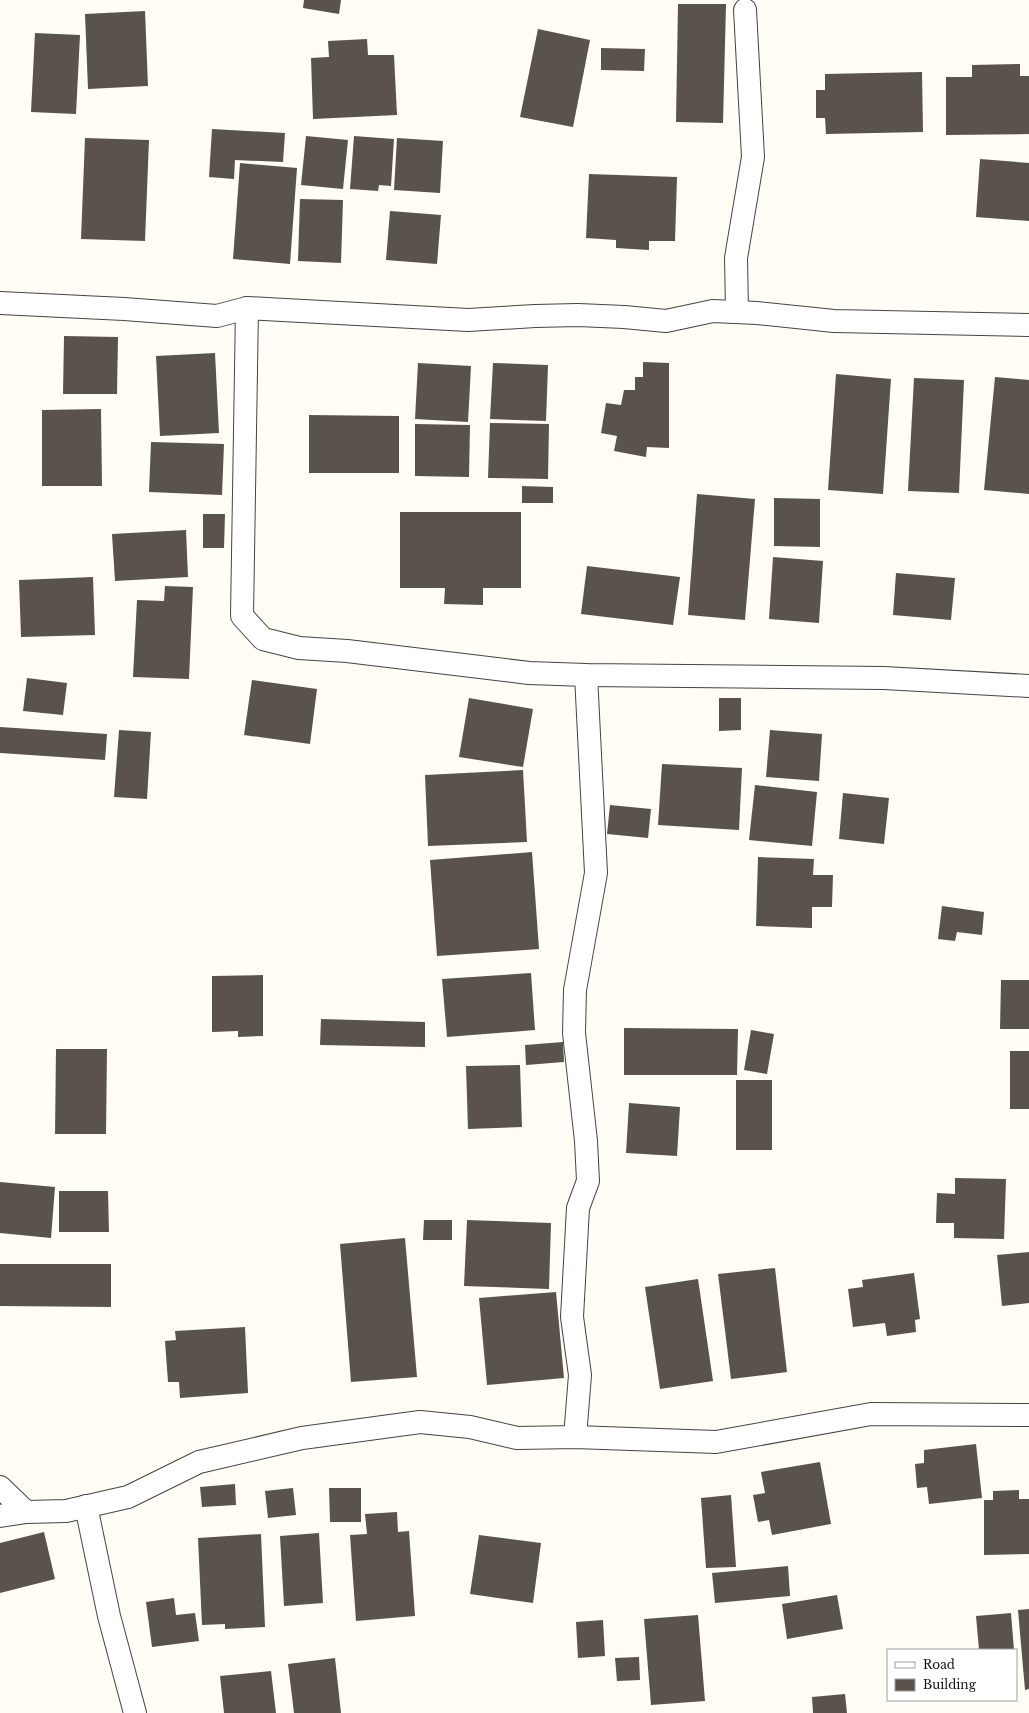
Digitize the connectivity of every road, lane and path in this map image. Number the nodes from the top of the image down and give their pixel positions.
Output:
1 (745, 10) dead end
2 (0, 303) edge
3 (247, 308) junction
4 (737, 312) junction
5 (1029, 324) edge
6 (586, 675) junction
7 (1029, 686) edge
8 (1029, 1415) edge
9 (575, 1437) junction
10 (0, 1487) edge
11 (86, 1506) junction
12 (26, 1512) junction
13 (0, 1516) edge
14 (134, 1713) edge

1 - 4 street
2 - 3 street
3 - 4 street
3 - 6 street
4 - 5 street
6 - 7 street
6 - 9 street
8 - 9 street
9 - 11 street
10 - 12 street
11 - 12 street
11 - 14 street
12 - 13 street

